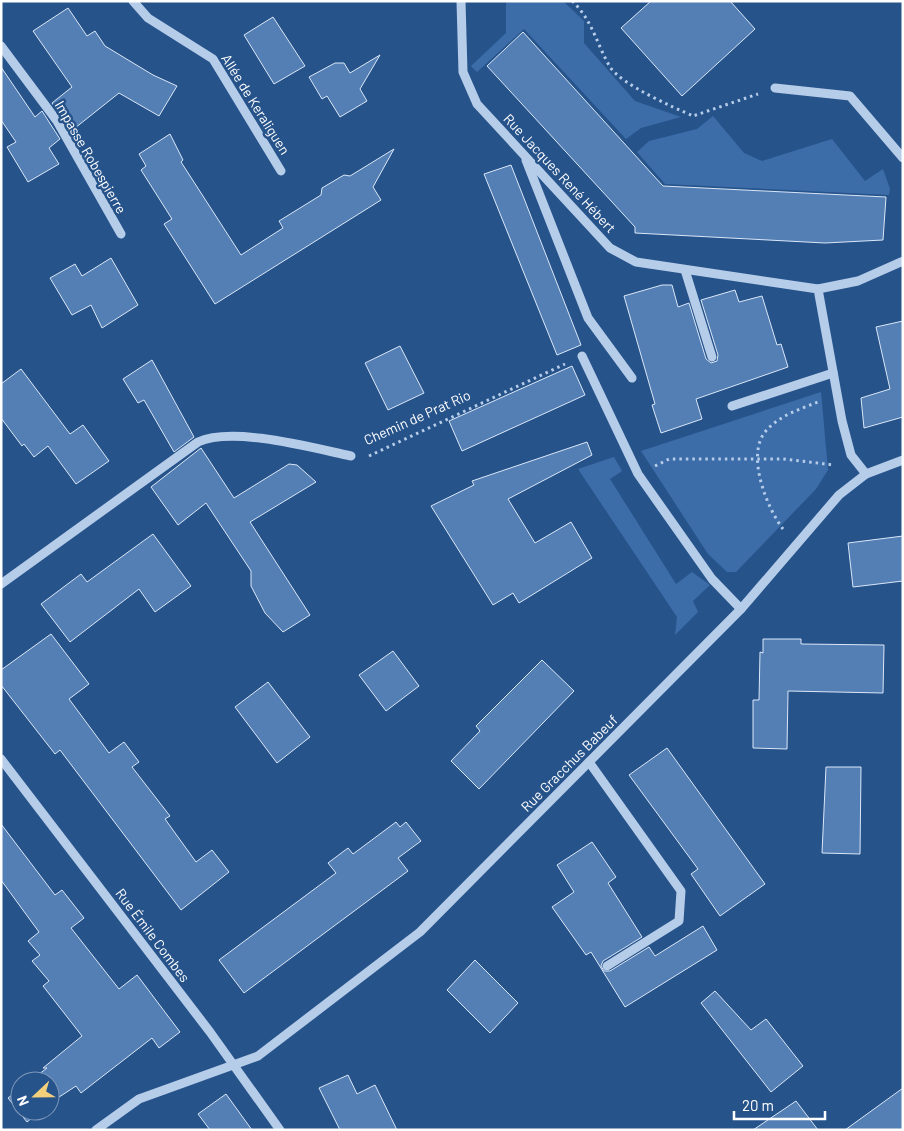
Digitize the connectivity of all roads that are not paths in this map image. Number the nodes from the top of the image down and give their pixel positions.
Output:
1 (133, 1) edge
2 (461, 1) edge
3 (1, 46) edge
4 (775, 88) road end
5 (524, 155) junction
6 (903, 158) edge
7 (282, 171) dead end
8 (121, 234) dead end
9 (903, 261) edge
10 (685, 270) junction
11 (818, 289) junction
12 (582, 356) road end
13 (712, 357) dead end
14 (833, 373) junction
15 (632, 378) dead end
16 (732, 406) dead end
17 (351, 456) road end
18 (903, 460) edge
19 (866, 474) junction
20 (1, 584) edge
21 (741, 609) junction
22 (1, 760) edge
23 (589, 762) junction
24 (607, 966) dead end
25 (234, 1064) junction
26 (96, 1130) edge
27 (280, 1130) edge

1 - 7 street, Allée de Keraliguen
2 - 5 street, Rue Jacques René Hébert
3 - 8 street, Impasse Robespierre
4 - 6 street
5 - 10 street, Rue Jacques René Hébert
5 - 15 street
9 - 11 street, Rue Jacques René Hébert
10 - 11 street, Rue Jacques René Hébert
10 - 13 street
11 - 14 street
12 - 21 street
14 - 16 street
14 - 19 street
17 - 20 street, Chemin de Prat Rio
18 - 19 street, Rue Gracchus Babeuf
19 - 21 street, Rue Gracchus Babeuf
21 - 23 street, Rue Gracchus Babeuf
22 - 25 street, Rue Émile Combes
23 - 24 street
23 - 25 street, Rue Gracchus Babeuf
25 - 26 street, Rue Gracchus Babeuf
25 - 27 street, Rue Émile Combes

